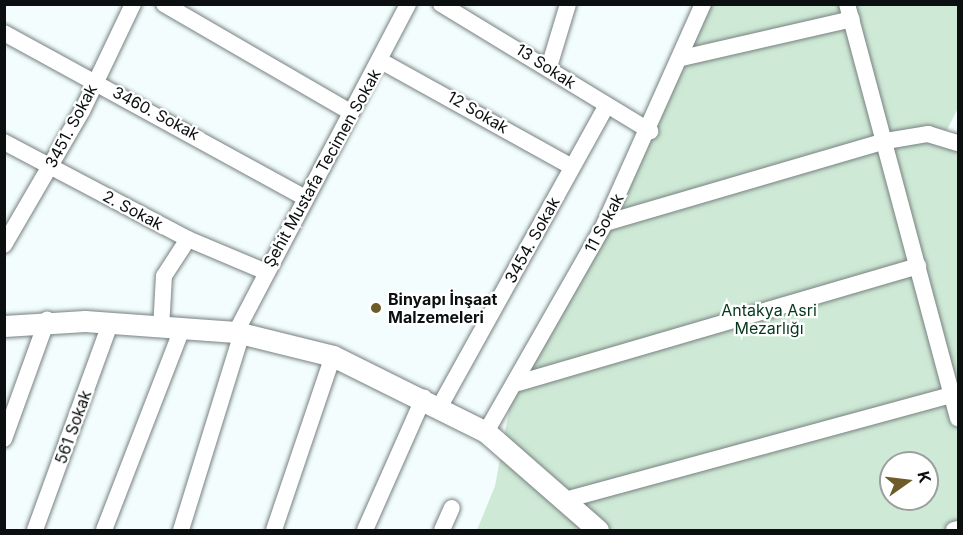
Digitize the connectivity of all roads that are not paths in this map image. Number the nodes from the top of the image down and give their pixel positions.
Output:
1 (133, 4) edge
2 (164, 4) edge
3 (408, 4) edge
4 (441, 4) edge
5 (568, 4) edge
6 (703, 4) edge
7 (849, 12) edge
8 (4, 33) edge
9 (682, 58) junction
10 (381, 61) junction
11 (549, 67) junction
12 (95, 80) junction
13 (606, 106) junction
14 (350, 112) junction
15 (650, 131) junction
16 (886, 141) junction
17 (4, 142) edge
18 (958, 143) edge
19 (50, 166) junction
20 (572, 167) junction
21 (304, 197) junction
22 (605, 223) junction
23 (188, 239) junction
24 (4, 245) edge
25 (918, 266) junction
26 (264, 272) junction
27 (47, 320) junction
28 (110, 324) junction
29 (4, 326) edge
30 (171, 331) junction
31 (239, 333) junction
32 (333, 356) junction
33 (518, 383) junction
34 (954, 394) junction
35 (432, 402) junction
36 (958, 418) edge
37 (486, 432) junction
38 (5, 439) edge
39 (565, 500) junction
40 (452, 508) dead end
41 (958, 529) edge
42 (35, 531) edge
43 (104, 531) edge
44 (181, 531) edge
45 (274, 531) edge
46 (365, 531) edge
47 (442, 531) edge
48 (598, 531) edge
49 (954, 531) edge

1 - 12 street, 3451. Sokak
2 - 14 street
3 - 10 street, Şehit Mustafa Tecimen Sokak
4 - 11 street, 13 Sokak
5 - 11 street
6 - 9 street, 11 Sokak
7 - 9 street
7 - 16 street
8 - 12 street, 3460. Sokak
9 - 15 street, 11 Sokak
10 - 14 street, Şehit Mustafa Tecimen Sokak
10 - 20 street, 12 Sokak
11 - 13 street, 13 Sokak
12 - 19 street, 3451. Sokak
12 - 21 street, 3460. Sokak
13 - 15 street, 13 Sokak
13 - 20 street, 3454. Sokak
14 - 21 street, Şehit Mustafa Tecimen Sokak
15 - 22 street, 11 Sokak
16 - 18 street
16 - 22 street
16 - 25 street
17 - 19 street, 2. Sokak
19 - 23 street, 2. Sokak
19 - 24 street, 3451. Sokak
20 - 35 street, 3454. Sokak
21 - 26 street, Şehit Mustafa Tecimen Sokak
22 - 33 street, 11 Sokak
23 - 26 street, 2. Sokak
23 - 30 street
25 - 33 street
25 - 34 street
26 - 31 street, Şehit Mustafa Tecimen Sokak
27 - 28 street
27 - 29 street
27 - 38 street
28 - 30 street
28 - 42 street, 561 Sokak
30 - 31 street
30 - 43 street
31 - 32 street
31 - 44 street, Şehit Mustafa Tecimen Sokak
32 - 35 street
32 - 45 street
33 - 37 street, 11 Sokak
34 - 36 street
34 - 39 street
35 - 37 street
35 - 46 street, 3454. Sokak
37 - 39 street
39 - 48 street
40 - 47 street
41 - 49 street

